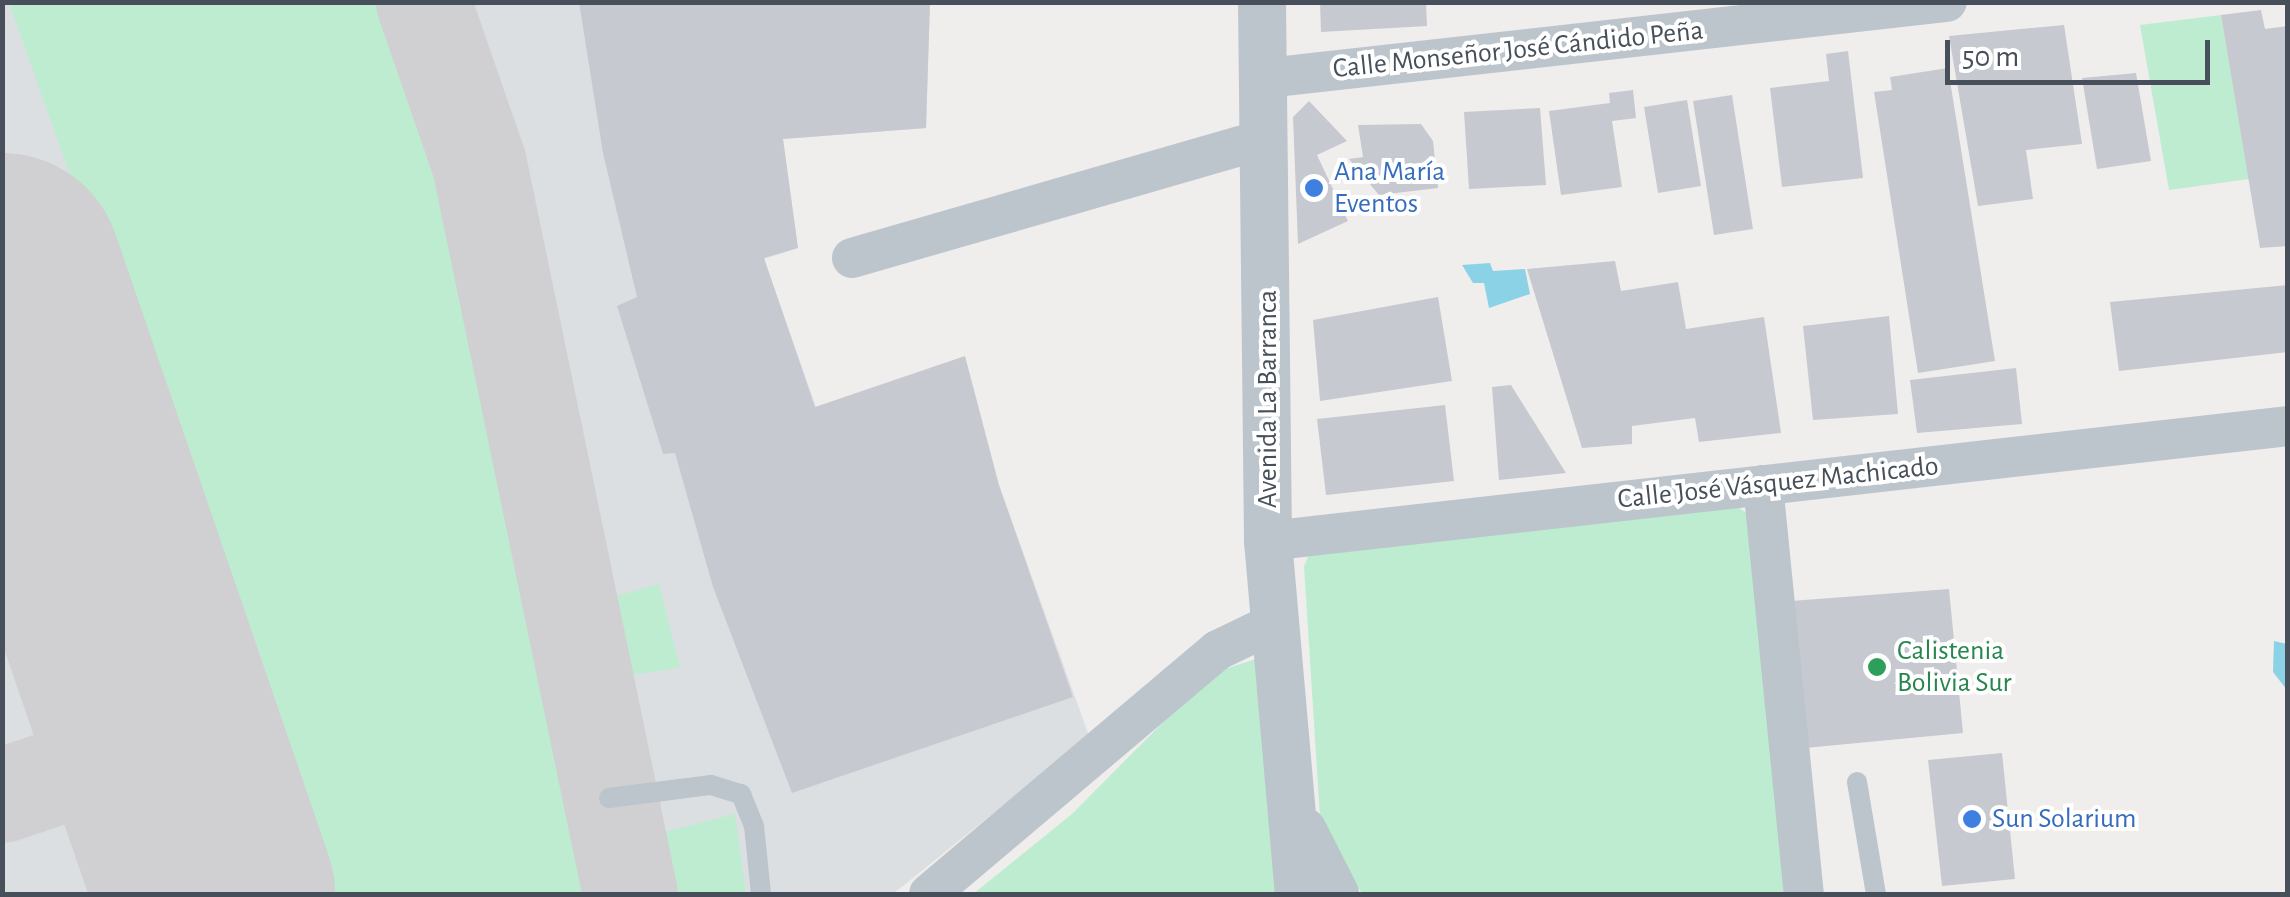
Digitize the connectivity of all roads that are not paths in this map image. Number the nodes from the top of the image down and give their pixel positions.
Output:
1 (1262, 2) edge
2 (1947, 2) edge
3 (1267, 78) junction
4 (1267, 138) junction
5 (852, 258) dead end
6 (2288, 426) edge
7 (1763, 485) junction
8 (1268, 541) junction
9 (1274, 623) junction
10 (1857, 782) dead end
11 (1288, 795) junction
12 (608, 798) dead end
13 (761, 894) edge
14 (929, 894) edge
15 (1298, 894) edge
16 (1335, 894) edge
17 (1804, 894) edge
18 (1876, 894) edge

1 - 3 street, Avenida La Barranca
2 - 3 street, Calle Monseñor José Cándido Peña
3 - 4 street, Avenida La Barranca
4 - 5 street
4 - 8 street, Avenida La Barranca
6 - 7 street, Calle José Vásquez Machicado
7 - 8 street, Calle José Vásquez Machicado
7 - 17 street
8 - 9 street, Avenida La Barranca
9 - 11 street, Avenida La Barranca
9 - 14 street
10 - 18 lane
11 - 15 street, Avenida La Barranca
11 - 16 street, Avenida La Barranca
12 - 13 lane

